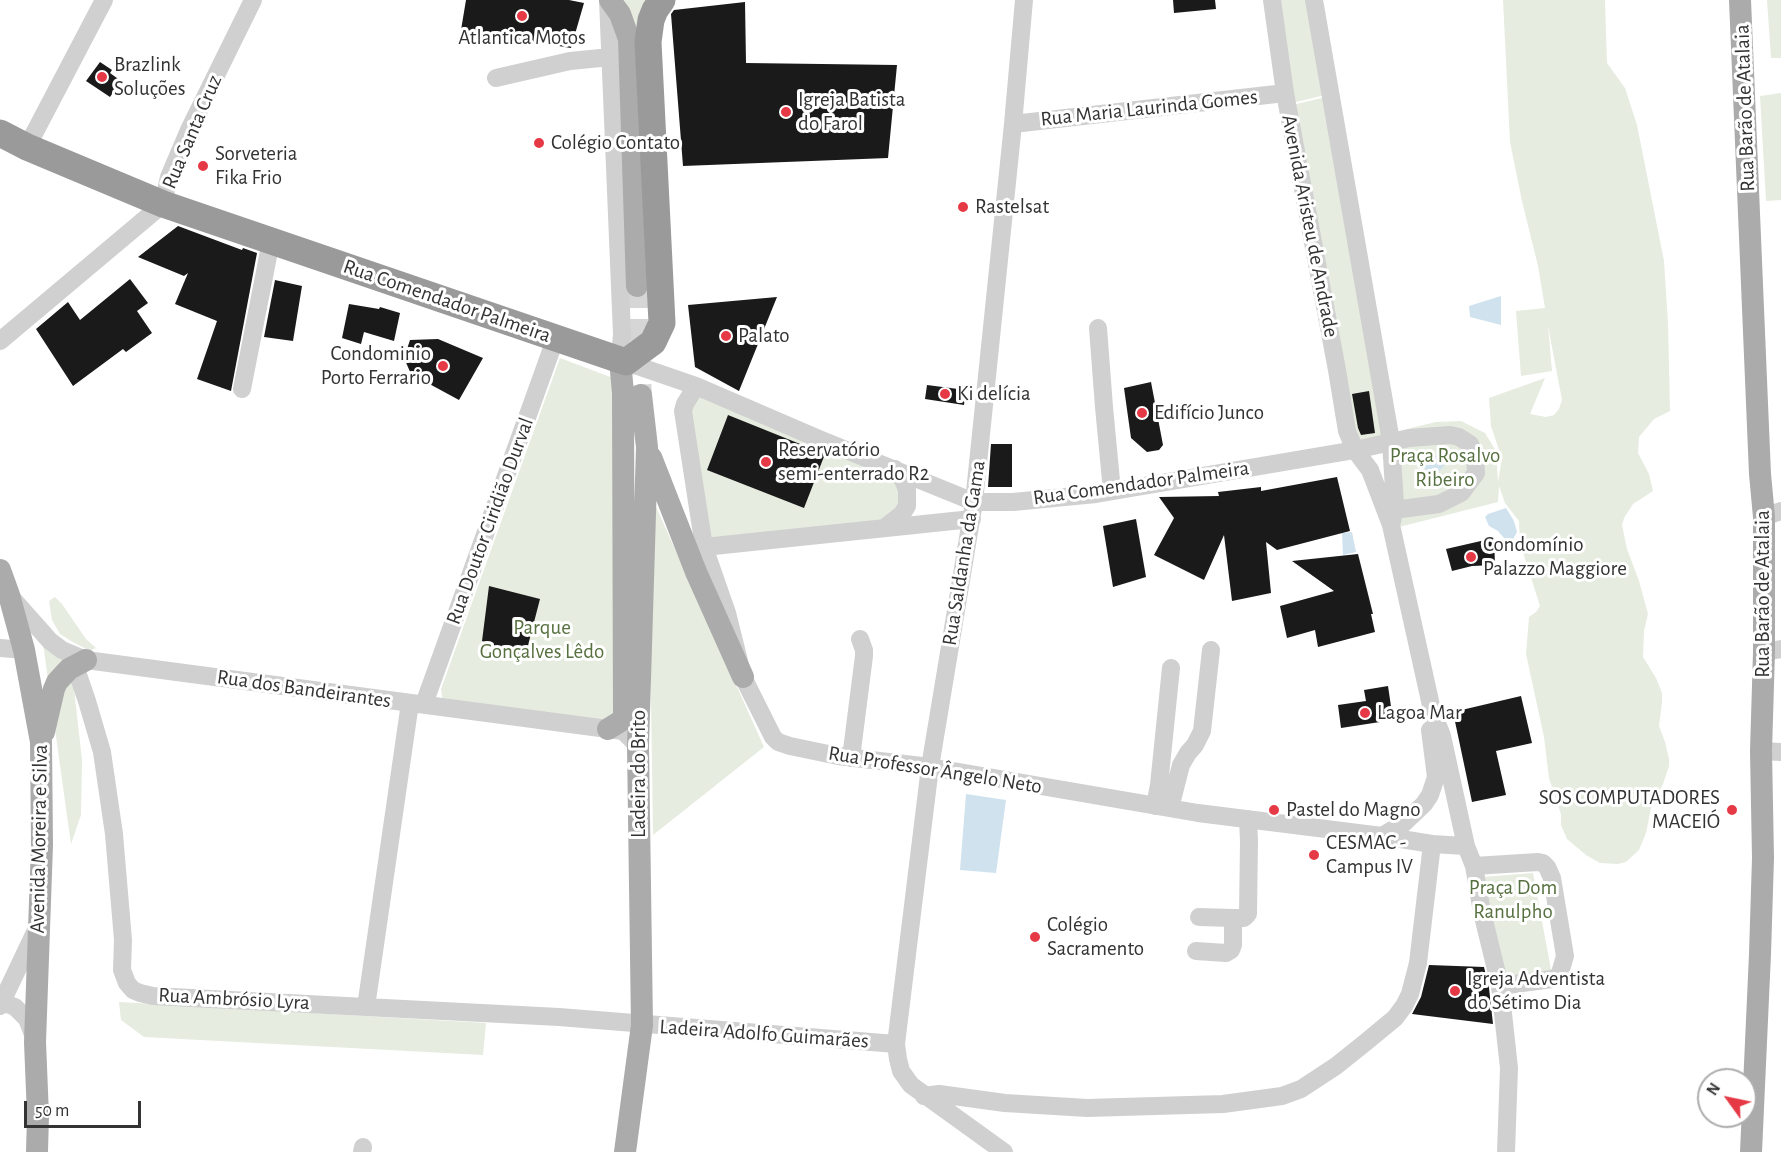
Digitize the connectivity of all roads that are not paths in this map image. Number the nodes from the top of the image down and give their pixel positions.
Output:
1 (104, 0) edge
2 (253, 0) edge
3 (609, 0) edge
4 (662, 0) edge
5 (1024, 0) edge
6 (1272, 0) edge
7 (1314, 0) edge
8 (1740, 0) edge
9 (610, 57) junction
10 (496, 78) dead end
11 (1285, 93) junction
12 (1013, 124) junction
13 (0, 133) edge
14 (27, 147) junction
15 (163, 204) junction
16 (270, 241) junction
17 (638, 286) tunnel mouth
18 (1098, 328) dead end
19 (556, 337) junction
20 (0, 341) edge
21 (623, 361) junction
22 (696, 386) junction
23 (242, 389) dead end
24 (641, 395) tunnel mouth
25 (1391, 441) junction
26 (647, 447) junction
27 (1355, 450) junction
28 (895, 469) junction
29 (1112, 491) junction
30 (973, 511) junction
31 (1773, 514) edge
32 (1393, 518) junction
33 (884, 528) junction
34 (704, 547) junction
35 (0, 570) edge
36 (9, 595) junction
37 (860, 639) dead end
38 (0, 648) edge
39 (24, 650) junction
40 (1211, 650) dead end
41 (1773, 650) edge
42 (80, 663) junction
43 (1171, 668) dead end
44 (743, 677) junction
45 (417, 704) junction
46 (1432, 710) junction
47 (627, 731) junction
48 (41, 742) junction
49 (1163, 743) junction
50 (1771, 752) edge
51 (1188, 753) junction
52 (851, 758) junction
53 (930, 766) junction
54 (1430, 795) junction
55 (1455, 795) junction
56 (1163, 807) junction
57 (1248, 819) junction
58 (1382, 836) junction
59 (1432, 844) junction
60 (1466, 846) junction
61 (1474, 866) junction
62 (1199, 917) dead end
63 (1233, 918) junction
64 (39, 924) junction
65 (1196, 951) dead end
66 (1500, 986) junction
67 (1, 1003) edge
68 (366, 1007) junction
69 (636, 1024) junction
70 (35, 1042) junction
71 (896, 1044) junction
72 (924, 1096) junction
73 (38, 1152) edge
74 (625, 1152) edge
75 (1004, 1152) edge
76 (1506, 1152) edge
77 (1750, 1152) edge

1 - 14 street
2 - 15 street, Rua Santa Cruz
3 - 9 street
3 - 17 main road
4 - 21 highway
5 - 12 street, Rua Saldanha da Gama
6 - 11 street, Avenida Aristeu de Andrade
7 - 25 street, Avenida Aristeu de Andrade
8 - 31 main road, Rua Barão de Atalaia
9 - 10 street
9 - 21 street
11 - 12 street, Rua Maria Laurinda Gomes
11 - 27 street, Avenida Aristeu de Andrade
12 - 30 street, Rua Saldanha da Gama
13 - 14 highway, Rua Comendador Palmeira
14 - 15 highway, Rua Comendador Palmeira
15 - 16 highway, Rua Comendador Palmeira
15 - 20 street, Rua Santa Cruz
16 - 19 highway, Rua Comendador Palmeira
16 - 23 street
18 - 29 street
19 - 21 highway, Rua Comendador Palmeira
19 - 45 street, Rua Doutor Ciridião Durval
21 - 22 street, Rua Comendador Palmeira
21 - 47 main road, Ladeira do Brito
22 - 28 street, Rua Comendador Palmeira
22 - 34 street, Rua Professor Ângelo Neto
24 - 26 main road, Ladeira do Brito
25 - 27 street, Rua Comendador Palmeira
25 - 32 street, Avenida Aristeu de Andrade
25 - 32 street
26 - 44 main road
26 - 47 main road, Ladeira do Brito
27 - 29 street, Rua Comendador Palmeira
27 - 32 street, Avenida Aristeu de Andrade
28 - 30 street, Rua Comendador Palmeira
28 - 33 street
29 - 30 street, Rua Comendador Palmeira
30 - 33 street, Rua Comendador Palmeira
30 - 53 street, Rua Saldanha da Gama
31 - 41 main road, Rua Barão de Atalaia
32 - 46 street
33 - 34 street, Rua Comendador Palmeira
34 - 44 street, Rua Professor Ângelo Neto
35 - 36 main road, Avenida Moreira e Silva
36 - 39 main road, Avenida Moreira e Silva
36 - 42 street, Rua dos Bandeirantes
37 - 52 street
38 - 39 street
39 - 48 main road, Avenida Moreira e Silva
40 - 51 street
41 - 50 main road, Rua Barão de Atalaia
42 - 45 street, Rua dos Bandeirantes
42 - 48 main road
42 - 68 street, Rua Ambrósio Lyra
43 - 49 street
44 - 52 street, Rua Professor Ângelo Neto
45 - 47 street, Rua dos Bandeirantes
45 - 68 street, Rua Doutor Ciridião Durval
46 - 54 street
46 - 55 street
47 - 69 main road, Ladeira do Brito
48 - 64 main road, Avenida Moreira e Silva
49 - 51 street
49 - 56 street
50 - 77 main road, Rua Barão de Atalaia
51 - 56 street
52 - 53 street, Rua Professor Ângelo Neto
53 - 56 street, Rua Professor Ângelo Neto
53 - 71 street, Rua Saldanha da Gama
54 - 55 street
54 - 58 street
55 - 60 street
56 - 57 street, Rua Professor Ângelo Neto
57 - 58 street, Rua Professor Ângelo Neto
57 - 63 street
58 - 59 street, Rua Professor Ângelo Neto
59 - 60 street, Rua Professor Ângelo Neto
59 - 72 street
60 - 61 street
61 - 66 street
61 - 66 street
62 - 63 street
63 - 65 street
64 - 67 street
64 - 70 main road, Avenida Moreira e Silva
66 - 76 street
67 - 70 street
68 - 69 street, Rua Ambrósio Lyra
69 - 71 street, Ladeira Adolfo Guimarães
69 - 74 main road, Ladeira do Brito
70 - 73 main road, Avenida Moreira e Silva
71 - 72 street, Rua Saldanha da Gama
72 - 75 street, Rua Saldanha da Gama

